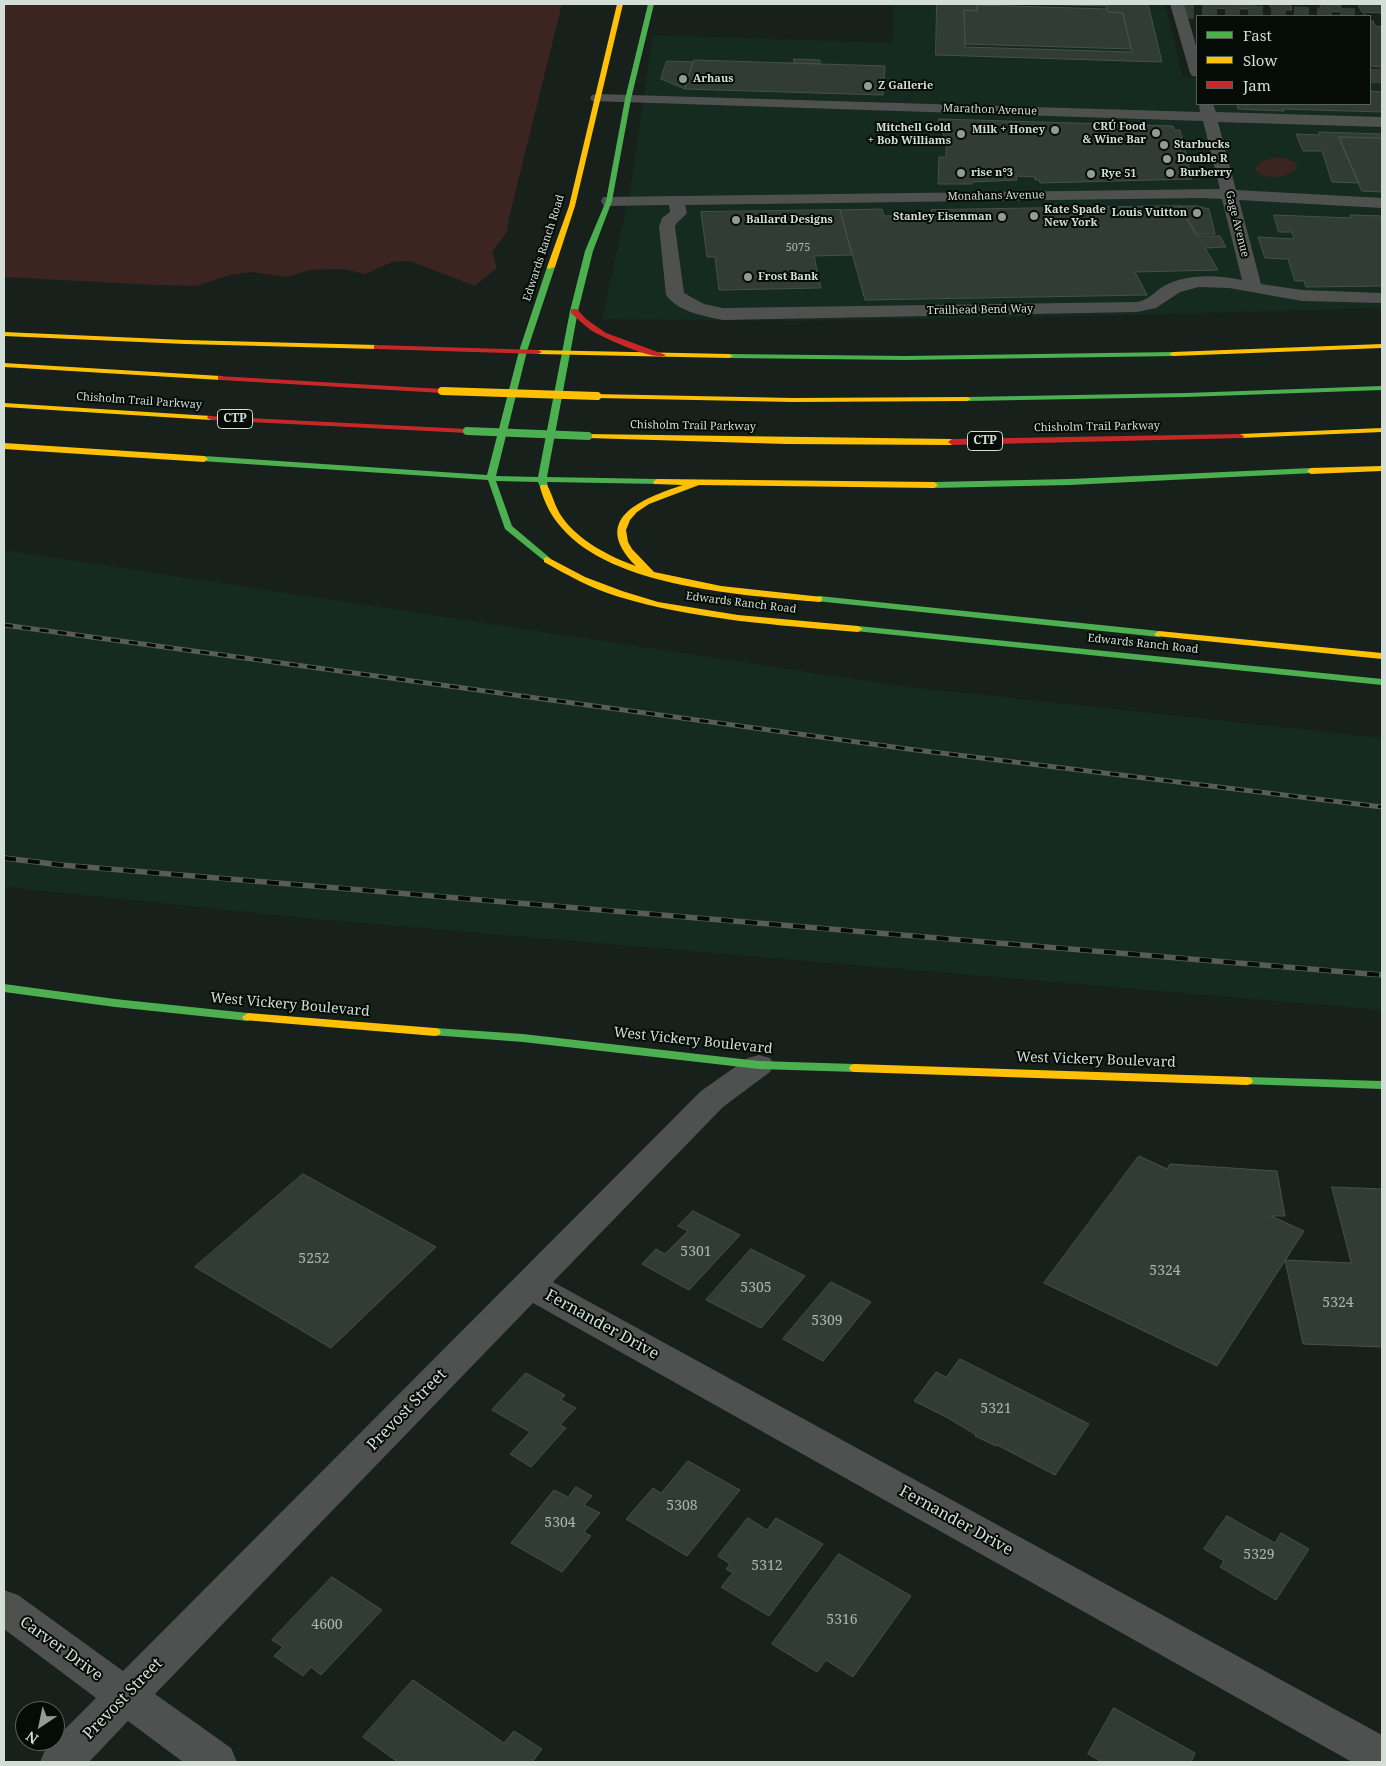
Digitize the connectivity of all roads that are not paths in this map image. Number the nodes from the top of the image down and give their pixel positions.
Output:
1 (620, 4) edge
2 (651, 4) edge
3 (1177, 4) edge
4 (1196, 70) edge
5 (597, 98) junction
6 (628, 99) junction
7 (1208, 110) edge
8 (1382, 122) edge
9 (582, 166) junction
10 (588, 192) dead end
11 (1229, 194) junction
12 (605, 200) junction
13 (676, 200) junction
14 (1382, 203) edge
15 (582, 236) dead end
16 (589, 250) junction
17 (1253, 287) junction
18 (1382, 298) edge
19 (574, 311) junction
20 (4, 334) edge
21 (1382, 346) edge
22 (524, 351) junction
23 (566, 352) junction
24 (662, 355) junction
25 (4, 365) edge
26 (1382, 388) edge
27 (4, 405) edge
28 (1382, 430) edge
29 (4, 446) edge
30 (1382, 468) edge
31 (491, 478) junction
32 (542, 480) junction
33 (697, 483) junction
34 (648, 572) junction
35 (1382, 656) edge
36 (1382, 682) edge
37 (4, 988) edge
38 (759, 1064) junction
39 (1382, 1085) edge
40 (530, 1285) junction
41 (4, 1607) edge
42 (126, 1696) junction
43 (1382, 1757) edge
44 (61, 1762) edge
45 (216, 1762) edge

1 - 5 main road, Edwards Ranch Road
2 - 6 main road, Edwards Ranch Road
3 - 4 street
5 - 6 street, Marathon Avenue
5 - 9 main road, Edwards Ranch Road
6 - 7 street, Marathon Avenue
6 - 12 main road, Edwards Ranch Road
7 - 8 street, Marathon Avenue
7 - 11 street, Gage Avenue
9 - 10 main road
9 - 22 main road, Edwards Ranch Road
11 - 13 street, Monahans Avenue
11 - 14 street, Monahans Avenue
11 - 17 street, Gage Avenue
12 - 13 street, Monahans Avenue
12 - 16 main road, Edwards Ranch Road
13 - 17 street, Trailhead Bend Way
15 - 16 main road
16 - 19 main road, Edwards Ranch Road
17 - 18 street, Trailhead Bend Way
19 - 23 main road, Edwards Ranch Road
19 - 24 main road
20 - 22 main road
21 - 24 main road
22 - 23 main road
22 - 31 main road, Edwards Ranch Road
23 - 24 main road
23 - 32 main road, Edwards Ranch Road
25 - 26 main road, Chisholm Trail Parkway, bridge
27 - 28 main road, Chisholm Trail Parkway / CTP, bridge
29 - 31 main road
30 - 33 main road
31 - 32 main road
31 - 36 main road, Edwards Ranch Road
32 - 33 main road
32 - 34 main road, Edwards Ranch Road
33 - 34 main road
34 - 35 main road, Edwards Ranch Road
37 - 38 main road, West Vickery Boulevard
38 - 39 main road, West Vickery Boulevard
38 - 40 street, Prevost Street
40 - 42 street, Prevost Street
40 - 43 street, Fernander Drive
41 - 42 street, Carver Drive
42 - 44 street, Prevost Street
42 - 45 street, Carver Drive

